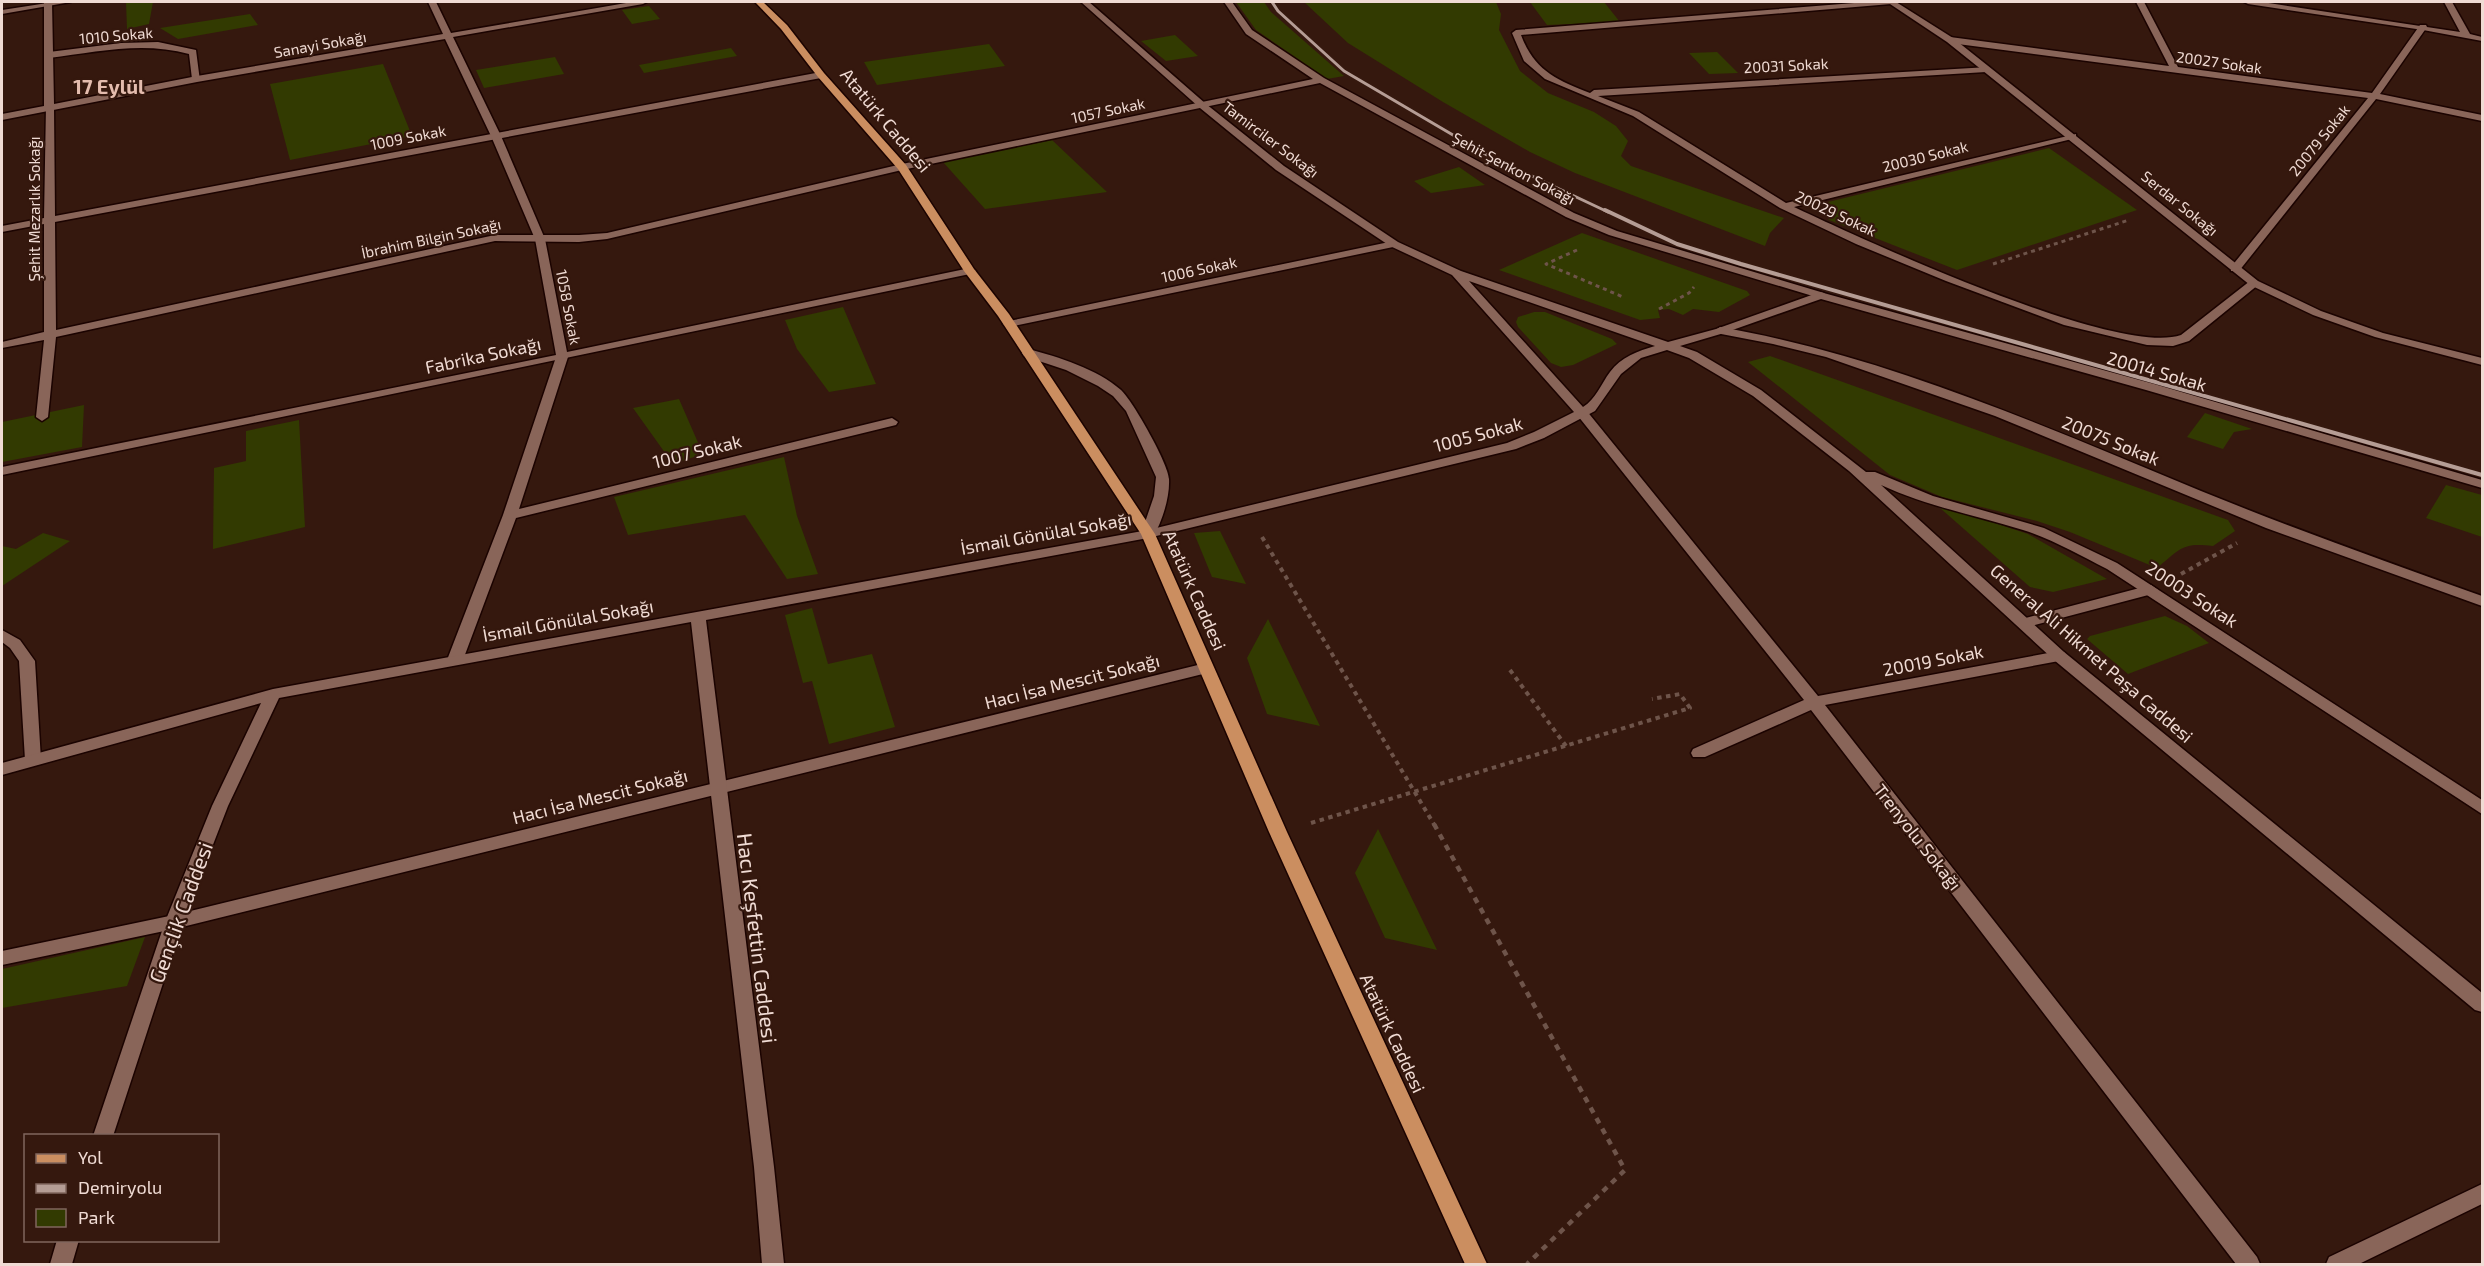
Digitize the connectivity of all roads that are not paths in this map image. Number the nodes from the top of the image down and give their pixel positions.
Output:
1 (67, 2) edge
2 (432, 2) edge
3 (643, 2) edge
4 (759, 2) edge
5 (1085, 2) edge
6 (1228, 2) edge
7 (1891, 2) edge
8 (2140, 2) edge
9 (2248, 2) edge
10 (2448, 2) edge
11 (48, 3) edge
12 (2, 12) edge
13 (2422, 27) junction
14 (448, 35) junction
15 (2466, 36) junction
16 (2482, 39) edge
17 (1950, 40) junction
18 (49, 55) junction
19 (1986, 69) junction
20 (2175, 70) junction
21 (821, 75) junction
22 (197, 79) junction
23 (1321, 80) junction
24 (1588, 93) junction
25 (2374, 96) junction
26 (1203, 106) junction
27 (49, 108) junction
28 (2, 117) edge
29 (2482, 117) edge
30 (496, 136) junction
31 (2073, 136) junction
32 (902, 167) junction
33 (1784, 206) junction
34 (50, 220) junction
35 (2, 230) edge
36 (540, 239) junction
37 (1394, 244) junction
38 (2235, 269) junction
39 (970, 271) junction
40 (1457, 273) junction
41 (2254, 283) junction
42 (1820, 296) junction
43 (1009, 324) junction
44 (1720, 332) junction
45 (50, 334) junction
46 (2, 345) edge
47 (1668, 345) junction
48 (1028, 353) junction
49 (562, 357) junction
50 (2482, 362) edge
51 (1582, 412) junction
52 (42, 417) dead end
53 (892, 422) dead end
54 (1854, 468) junction
55 (2, 471) edge
56 (2482, 484) edge
57 (510, 515) junction
58 (1148, 534) junction
59 (2151, 590) junction
60 (2482, 601) edge
61 (698, 617) junction
62 (2023, 623) junction
63 (2, 635) edge
64 (2059, 656) junction
65 (455, 660) junction
66 (1206, 668) junction
67 (273, 694) junction
68 (1814, 702) junction
69 (1699, 753) dead end
70 (33, 760) junction
71 (2, 769) edge
72 (717, 787) junction
73 (2482, 808) edge
74 (174, 922) junction
75 (2, 958) edge
76 (2482, 1004) edge
77 (104, 1134) edge
78 (2482, 1194) edge
79 (68, 1242) edge
80 (60, 1264) edge
81 (773, 1264) edge
82 (1476, 1264) edge
83 (2249, 1264) edge
84 (2337, 1264) edge

1 - 11 street
2 - 14 street, 1058 Sokak
3 - 14 street, Sanayi Sokağı
4 - 21 main road, Atatürk Caddesi
5 - 26 street, Tamirciler Sokağı
6 - 23 street, Şehit Şenkon Sokağı
7 - 17 street, Serdar Sokağı
7 - 24 street, 20029 Sokak
8 - 20 street
9 - 13 street
10 - 15 street
11 - 12 street
11 - 18 street, Şehit Mezarlık Sokağı
13 - 15 street
13 - 25 street, 20079 Sokak
14 - 22 street, Sanayi Sokağı
14 - 30 street, 1058 Sokak
15 - 16 street
17 - 19 street, Serdar Sokağı
17 - 20 street, 20027 Sokak
18 - 22 street, 1010 Sokak
18 - 27 street, Şehit Mezarlık Sokağı
19 - 24 street, 20031 Sokak
19 - 31 street, Serdar Sokağı
20 - 25 street, 20027 Sokak
21 - 30 street, 1009 Sokak
21 - 32 main road, Atatürk Caddesi
22 - 27 street, Sanayi Sokağı
23 - 26 street, 1057 Sokak
23 - 42 street, Şehit Şenkon Sokağı
24 - 33 street, 20029 Sokak
25 - 29 street, 20027 Sokak
25 - 38 street, 20079 Sokak
26 - 32 street, 1057 Sokak
26 - 37 street, Tamirciler Sokağı
27 - 28 street, Sanayi Sokağı
27 - 34 street, Şehit Mezarlık Sokağı
30 - 34 street, 1009 Sokak
30 - 36 street, 1058 Sokak
31 - 33 street, 20030 Sokak
31 - 38 street, Serdar Sokağı
32 - 36 street, İbrahim Bilgin Sokağı
32 - 39 main road, Atatürk Caddesi
33 - 41 street, 20029 Sokak
34 - 35 street, 1009 Sokak
34 - 45 street, Şehit Mezarlık Sokağı
36 - 45 street, İbrahim Bilgin Sokağı
36 - 49 street, 1058 Sokak
37 - 40 street, Tamirciler Sokağı
37 - 43 street, 1006 Sokak
38 - 41 street, Serdar Sokağı
39 - 43 main road, Atatürk Caddesi
39 - 49 street, Fabrika Sokağı
40 - 47 street, Tamirciler Sokağı
40 - 51 street, Tamirciler Sokağı
41 - 50 street, Serdar Sokağı
42 - 44 street, 1005 Sokak
42 - 56 street, 20014 Sokak
43 - 48 main road, Atatürk Caddesi
44 - 47 street, 1005 Sokak
44 - 60 street, 20075 Sokak
45 - 46 street, İbrahim Bilgin Sokağı
45 - 52 street, Şehit Mezarlık Sokağı
47 - 51 street, 1005 Sokak
47 - 54 street, General Ali Hikmet Paşa Caddesi
48 - 58 main road, Atatürk Caddesi
48 - 58 street
49 - 55 street, Fabrika Sokağı
49 - 57 street, 1058 Sokak
51 - 58 street, 1005 Sokak
51 - 68 street, Trenyolu Sokağı
53 - 57 street, 1007 Sokak
54 - 59 street, 20003 Sokak
54 - 62 street, General Ali Hikmet Paşa Caddesi
57 - 65 street, 1058 Sokak
58 - 61 street, İsmail Gönülal Sokağı
58 - 66 main road, Atatürk Caddesi
59 - 62 street
59 - 73 street, 20003 Sokak
61 - 65 street, İsmail Gönülal Sokağı
61 - 72 street, Hacı Keşfettin Caddesi
62 - 64 street, General Ali Hikmet Paşa Caddesi
63 - 70 street
64 - 68 street, 20019 Sokak
64 - 76 street, General Ali Hikmet Paşa Caddesi
65 - 67 street, İsmail Gönülal Sokağı
66 - 72 street, Hacı İsa Mescit Sokağı
66 - 82 main road, Atatürk Caddesi
67 - 70 street, İsmail Gönülal Sokağı
67 - 74 street, Gençlik Caddesi
68 - 69 street, 20019 Sokak
68 - 83 street, Trenyolu Sokağı
70 - 71 street, İsmail Gönülal Sokağı
72 - 74 street, Hacı İsa Mescit Sokağı
72 - 81 street, Hacı Keşfettin Caddesi
74 - 75 street, Hacı İsa Mescit Sokağı
74 - 77 street, Gençlik Caddesi
78 - 84 street
79 - 80 street

